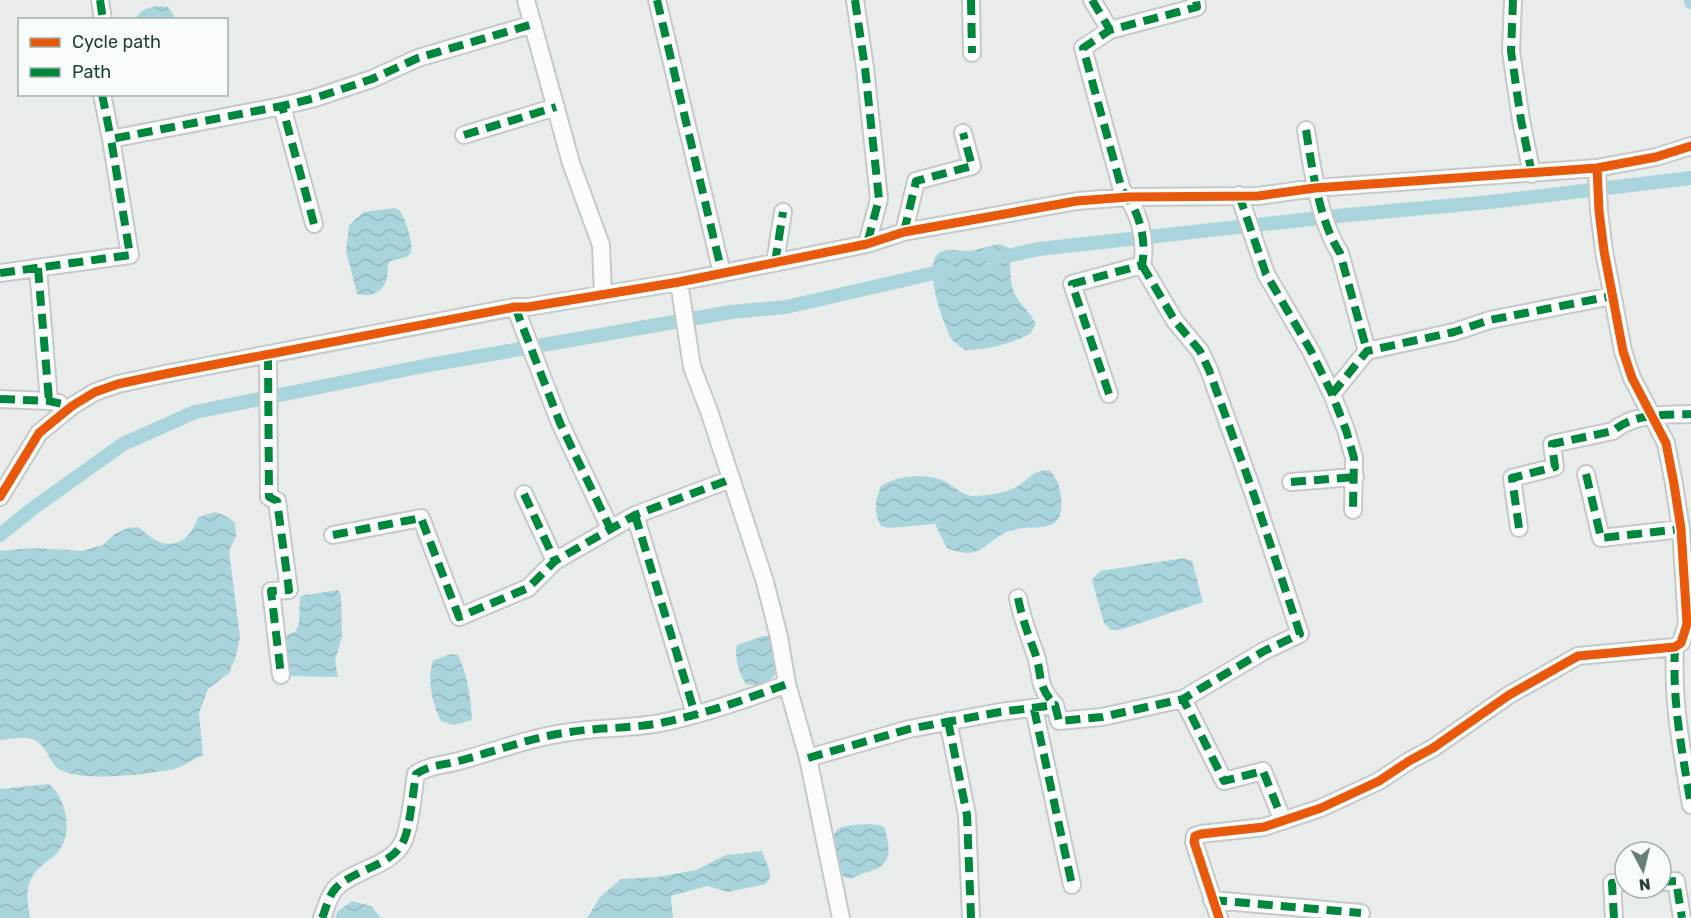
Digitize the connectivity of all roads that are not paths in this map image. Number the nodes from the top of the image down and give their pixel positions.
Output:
1 (100, 0) edge
2 (526, 0) edge
3 (657, 0) edge
4 (855, 0) edge
5 (971, 0) edge
6 (1092, 0) edge
7 (1196, 0) edge
8 (1513, 0) edge
9 (103, 18) edge
10 (532, 24) junction
11 (1110, 30) junction
12 (972, 53) dead end
13 (102, 96) edge
14 (282, 106) junction
15 (555, 108) junction
16 (1306, 130) dead end
17 (963, 132) dead end
18 (464, 135) dead end
19 (111, 139) junction
20 (1691, 146) edge
21 (1596, 168) junction
22 (1532, 174) junction
23 (1317, 193) junction
24 (1239, 195) junction
25 (1128, 197) junction
26 (783, 212) dead end
27 (314, 224) dead end
28 (904, 232) junction
29 (867, 244) junction
30 (1143, 259) junction
31 (774, 263) junction
32 (38, 268) junction
33 (0, 273) edge
34 (722, 273) junction
35 (681, 290) junction
36 (603, 294) junction
37 (1612, 296) junction
38 (517, 313) junction
39 (1367, 351) junction
40 (268, 362) junction
41 (1109, 394) dead end
42 (1332, 394) junction
43 (0, 399) edge
44 (49, 400) junction
45 (72, 406) junction
46 (1691, 414) edge
47 (1651, 415) junction
48 (1586, 474) dead end
49 (1355, 477) junction
50 (731, 479) junction
51 (1291, 482) dead end
52 (524, 494) dead end
53 (0, 497) edge
54 (1353, 510) dead end
55 (635, 515) junction
56 (610, 528) junction
57 (1519, 528) dead end
58 (1681, 529) junction
59 (333, 535) dead end
60 (555, 561) junction
61 (1018, 598) dead end
62 (1675, 647) junction
63 (281, 675) dead end
64 (787, 684) junction
65 (1183, 699) junction
66 (1055, 705) junction
67 (1034, 709) junction
68 (695, 714) junction
69 (948, 721) junction
70 (808, 758) junction
71 (1691, 805) edge
72 (1283, 821) junction
73 (1673, 881) edge
74 (1613, 882) edge
75 (1072, 885) dead end
76 (1212, 900) junction
77 (1613, 900) edge
78 (1613, 900) edge
79 (1361, 913) dead end
80 (322, 918) edge
81 (841, 918) edge
82 (971, 918) edge
83 (1219, 918) edge
84 (1614, 918) edge
85 (1682, 918) edge

1 - 9 street
2 - 10 street
3 - 34 street
4 - 29 street
5 - 12 street
6 - 11 street
7 - 11 street
8 - 22 street
10 - 14 street
10 - 15 street
11 - 25 street
13 - 19 street
14 - 19 street
14 - 27 street
15 - 18 street
15 - 36 street
16 - 23 street
17 - 28 street
19 - 32 street
20 - 21 street
21 - 22 street
21 - 37 street
22 - 23 street
23 - 24 street
23 - 39 street
24 - 25 street
24 - 42 street
25 - 28 street
25 - 30 street
26 - 31 street
28 - 29 street
29 - 31 street
30 - 41 street
30 - 65 street
31 - 34 street
32 - 33 street
32 - 44 street
34 - 35 street
35 - 36 street
35 - 50 street
36 - 38 street
37 - 39 street
37 - 47 street
38 - 40 street
38 - 56 street
39 - 42 street
40 - 45 street
40 - 63 street
42 - 49 street
43 - 44 street
44 - 45 street
45 - 53 street
46 - 47 street
47 - 57 street
47 - 58 street
48 - 58 street
49 - 51 street
49 - 54 street
50 - 55 street
50 - 64 street
52 - 60 street
55 - 56 street
55 - 68 street
56 - 60 street
58 - 62 street
59 - 60 street
61 - 66 street
62 - 71 street
62 - 72 street
64 - 68 street
64 - 70 street
65 - 66 street
65 - 72 street
66 - 67 street
67 - 69 street
67 - 75 street
68 - 80 street
69 - 70 street
69 - 82 street
70 - 81 street
72 - 76 street
73 - 85 street
74 - 77 street
76 - 79 street
76 - 83 street
78 - 84 street

